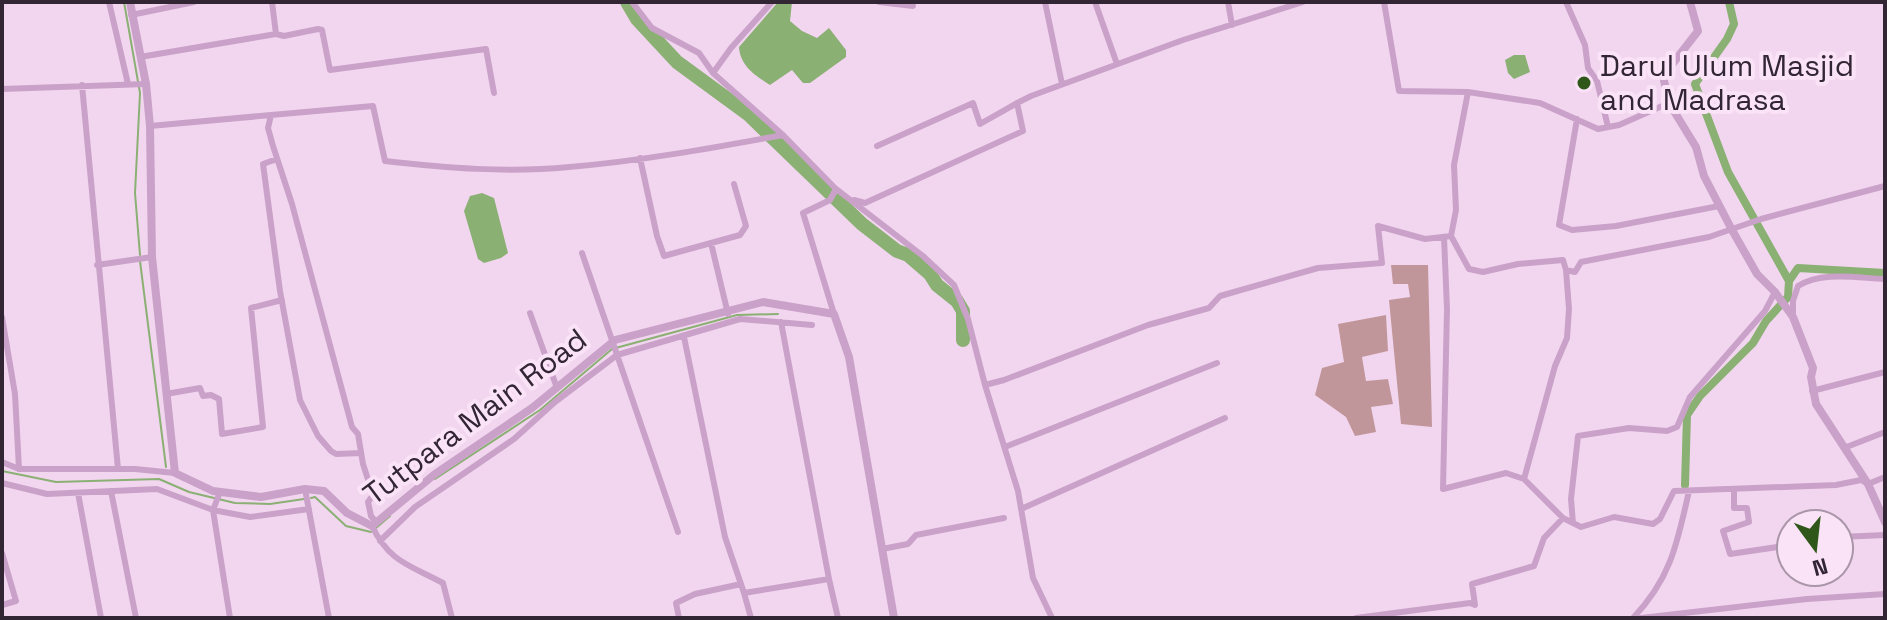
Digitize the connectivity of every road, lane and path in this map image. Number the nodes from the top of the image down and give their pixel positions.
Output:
1 (109, 2) edge
2 (130, 2) edge
3 (194, 2) edge
4 (272, 2) edge
5 (632, 2) edge
6 (772, 2) edge
7 (879, 2) edge
8 (912, 2) edge
9 (1045, 2) edge
10 (1095, 2) edge
11 (1228, 2) edge
12 (1303, 2) edge
13 (1384, 2) edge
14 (1566, 2) edge
15 (1690, 2) edge
16 (131, 15) junction
17 (1232, 25) junction
18 (276, 34) junction
19 (140, 57) junction
20 (1117, 64) junction
21 (713, 73) junction
22 (128, 84) junction
23 (146, 84) junction
24 (1062, 84) junction
25 (82, 85) junction
26 (2, 89) edge
27 (1468, 92) junction
28 (494, 93) dead end
29 (1017, 103) junction
30 (1669, 103) junction
31 (271, 115) junction
32 (1577, 119) junction
33 (150, 126) junction
34 (1608, 127) junction
35 (783, 135) junction
36 (877, 146) dead end
37 (640, 158) junction
38 (277, 159) junction
39 (734, 184) dead end
40 (1885, 186) edge
41 (836, 189) junction
42 (847, 198) junction
43 (1719, 206) junction
44 (1732, 230) junction
45 (1448, 236) junction
46 (711, 243) junction
47 (582, 253) dead end
48 (144, 258) junction
49 (97, 265) junction
50 (1566, 270) junction
51 (1885, 279) edge
52 (1776, 294) junction
53 (282, 300) junction
54 (530, 313) dead end
55 (834, 314) junction
56 (1791, 314) junction
57 (728, 316) junction
58 (2, 317) edge
59 (781, 322) junction
60 (812, 325) dead end
61 (684, 337) junction
62 (615, 349) junction
63 (1217, 363) dead end
64 (1885, 372) edge
65 (985, 385) junction
66 (557, 388) junction
67 (1812, 391) junction
68 (165, 394) junction
69 (1225, 418) dead end
70 (1885, 432) edge
71 (1005, 447) junction
72 (1844, 448) junction
73 (361, 453) junction
74 (2, 462) edge
75 (19, 469) junction
76 (118, 469) junction
77 (175, 473) junction
78 (1885, 477) edge
79 (1524, 479) junction
80 (2, 483) edge
81 (1868, 484) junction
82 (1734, 489) junction
83 (111, 491) junction
84 (1689, 491) junction
85 (305, 492) junction
86 (78, 493) junction
87 (218, 496) junction
88 (309, 507) junction
89 (1021, 509) junction
90 (213, 510) junction
91 (1004, 518) dead end
92 (1563, 518) junction
93 (1885, 522) edge
94 (1573, 523) junction
95 (374, 524) junction
96 (678, 532) dead end
97 (1885, 535) edge
98 (1855, 536) edge
99 (379, 540) junction
100 (1775, 547) edge
101 (882, 549) junction
102 (2, 553) edge
103 (829, 579) junction
104 (741, 584) junction
105 (744, 593) junction
106 (1885, 594) edge
107 (2, 605) edge
108 (101, 618) edge
109 (136, 618) edge
110 (230, 618) edge
111 (329, 618) edge
112 (452, 618) edge
113 (679, 618) edge
114 (751, 618) edge
115 (838, 618) edge
116 (894, 618) edge
117 (1052, 618) edge
118 (1356, 618) edge
119 (1637, 618) edge

1 - 22 street
2 - 16 street
3 - 16 street
4 - 18 street
5 - 21 street
6 - 21 street
7 - 8 street
9 - 24 street
10 - 20 street
11 - 17 street
12 - 17 street
13 - 27 street
14 - 34 street
15 - 30 street
16 - 19 street
17 - 20 street
18 - 19 street
18 - 28 street
19 - 23 street
20 - 24 street
21 - 35 street
22 - 23 street
22 - 25 street
23 - 33 street
24 - 29 street
25 - 26 street
25 - 49 street
27 - 32 street
27 - 45 street
29 - 36 street
29 - 42 street
30 - 34 street
30 - 43 street
31 - 33 street
31 - 37 street
31 - 38 street
32 - 34 street
32 - 43 street
33 - 48 street
35 - 37 street
35 - 41 street
37 - 46 street
38 - 53 street
38 - 73 street
39 - 46 street
40 - 44 street
41 - 42 street
41 - 55 street
42 - 65 street
43 - 44 street
44 - 50 street
44 - 52 street
45 - 50 street
45 - 65 street
45 - 79 street
46 - 57 street
47 - 62 street
48 - 49 street
48 - 68 street
49 - 76 street
50 - 79 street
51 - 56 street
52 - 56 street
52 - 94 street
53 - 68 street
53 - 73 street
54 - 66 street
55 - 57 street, Tutpara Main Road
55 - 101 street
56 - 67 street
57 - 59 street
57 - 61 street
57 - 62 street, Tutpara Main Road
58 - 75 street
59 - 60 street
59 - 103 street
61 - 62 street
61 - 104 street
62 - 66 street, Tutpara Main Road
62 - 96 street
62 - 99 street
63 - 71 street
64 - 67 street
65 - 71 street
66 - 95 street, Tutpara Main Road
67 - 72 street
68 - 77 street
69 - 89 street
70 - 72 street
71 - 89 street
72 - 81 street
73 - 95 street
74 - 75 street
75 - 76 street
76 - 77 street
77 - 87 street
78 - 81 street
79 - 92 street
80 - 86 street
81 - 82 street
81 - 93 street
82 - 84 street
82 - 100 street
83 - 86 street
83 - 90 street
83 - 109 street
84 - 94 street
84 - 119 street
85 - 87 street
85 - 88 street
85 - 95 street, Tutpara Main Road
86 - 108 street
87 - 90 street
88 - 90 street
88 - 111 street
89 - 117 street
90 - 110 street
91 - 101 street
92 - 94 street
92 - 118 street
95 - 99 street
97 - 98 street
99 - 112 street
101 - 116 street
102 - 107 street
103 - 105 street
103 - 115 street
104 - 105 street
104 - 113 street
105 - 114 street
106 - 119 street

